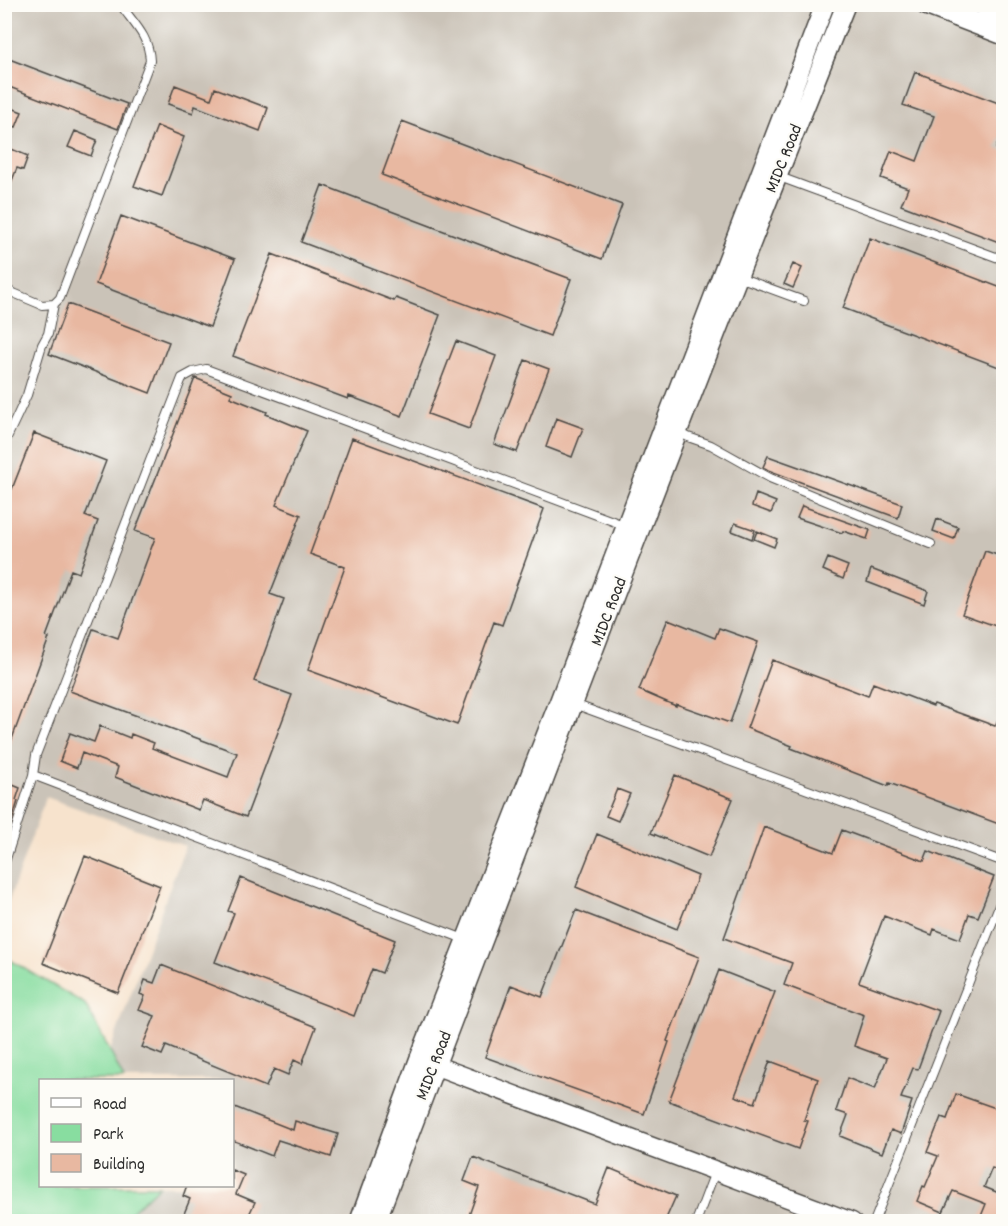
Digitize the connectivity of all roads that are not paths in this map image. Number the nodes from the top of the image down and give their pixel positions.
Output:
1 (120, 4) edge
2 (825, 4) edge
3 (846, 4) edge
4 (926, 4) edge
5 (984, 4) edge
6 (1004, 12) edge
7 (1004, 34) edge
8 (777, 176) junction
9 (1004, 260) edge
10 (739, 277) junction
11 (4, 290) edge
12 (804, 301) dead end
13 (54, 304) junction
14 (679, 432) junction
15 (4, 444) edge
16 (626, 526) junction
17 (931, 544) dead end
18 (567, 701) junction
19 (33, 775) junction
20 (1004, 862) edge
21 (4, 865) edge
22 (1004, 893) edge
23 (466, 940) junction
24 (427, 1062) junction
25 (715, 1170) junction
26 (359, 1221) edge
27 (376, 1221) edge
28 (696, 1221) edge
29 (852, 1221) edge
30 (874, 1221) edge

1 - 13 lane
2 - 16 street, MIDC Road
3 - 8 street, MIDC Road
4 - 7 main road
5 - 6 main road
8 - 9 lane
8 - 10 street, MIDC Road
10 - 12 lane
10 - 14 street, MIDC Road
11 - 13 lane
13 - 15 lane
14 - 17 lane
14 - 18 street, MIDC Road
16 - 18 street, MIDC Road
16 - 19 lane
18 - 20 lane
18 - 23 street, MIDC Road
18 - 24 street, MIDC Road
19 - 21 lane
19 - 23 lane
22 - 30 lane
23 - 24 street, MIDC Road
24 - 25 street
24 - 26 street, MIDC Road
24 - 27 street, MIDC Road
25 - 28 lane
25 - 29 street

